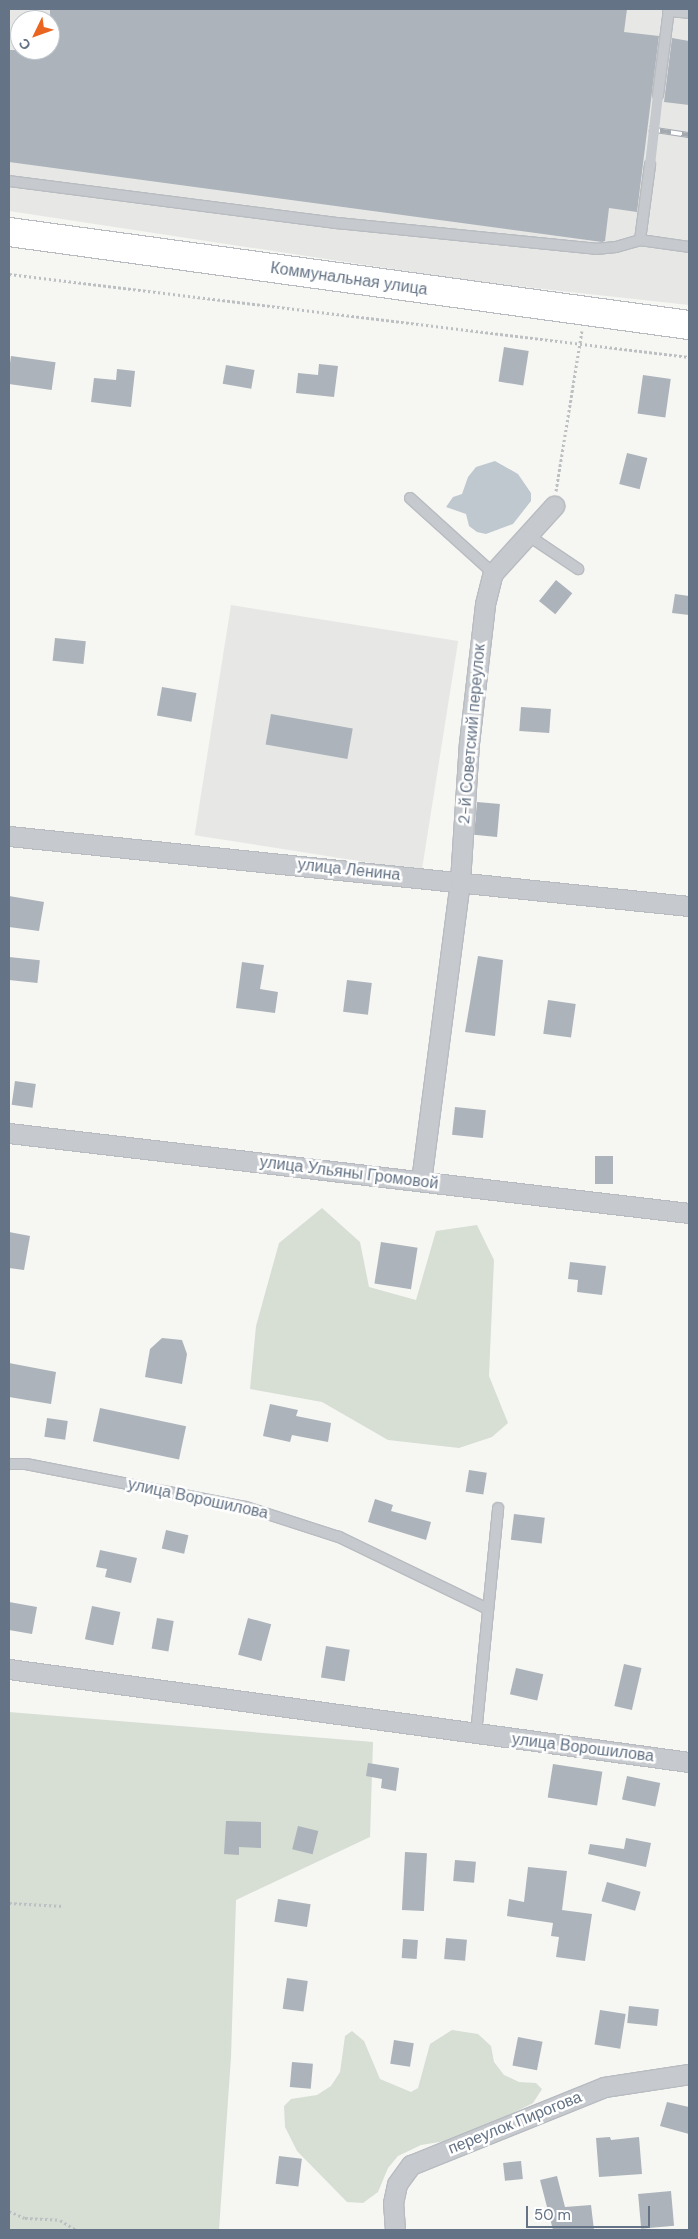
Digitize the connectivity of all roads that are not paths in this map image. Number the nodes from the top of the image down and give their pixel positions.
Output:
1 (668, 10) edge
2 (689, 13) edge
3 (9, 181) edge
4 (9, 232) edge
5 (640, 240) junction
6 (689, 247) edge
7 (689, 325) edge
8 (410, 498) dead end
9 (554, 506) road end
10 (526, 534) junction
11 (578, 569) dead end
12 (493, 573) junction
13 (9, 836) edge
14 (460, 881) junction
15 (689, 906) edge
16 (9, 1133) edge
17 (421, 1182) junction
18 (689, 1213) edge
19 (9, 1464) edge
20 (498, 1508) dead end
21 (488, 1610) junction
22 (9, 1669) edge
23 (476, 1734) junction
24 (689, 1762) edge
25 (689, 2074) edge
26 (395, 2230) edge

1 - 2 lane
1 - 5 lane, bridge
3 - 5 lane
4 - 7 street, Коммунальная улица
5 - 6 lane
8 - 12 lane
9 - 10 street, 2-й Советский переулок
10 - 11 lane
10 - 12 street, 2-й Советский переулок
12 - 14 street, 2-й Советский переулок
13 - 14 street, улица Ленина
14 - 15 street, улица Ленина
14 - 17 street, 2-й Советский переулок
16 - 17 street, улица Ульяны Громовой
17 - 18 street, улица Ульяны Громовой
19 - 21 lane, улица Ворошилова
20 - 21 lane
21 - 23 lane
22 - 23 street, улица Ворошилова
23 - 24 street, улица Ворошилова
25 - 26 street, переулок Пирогова

